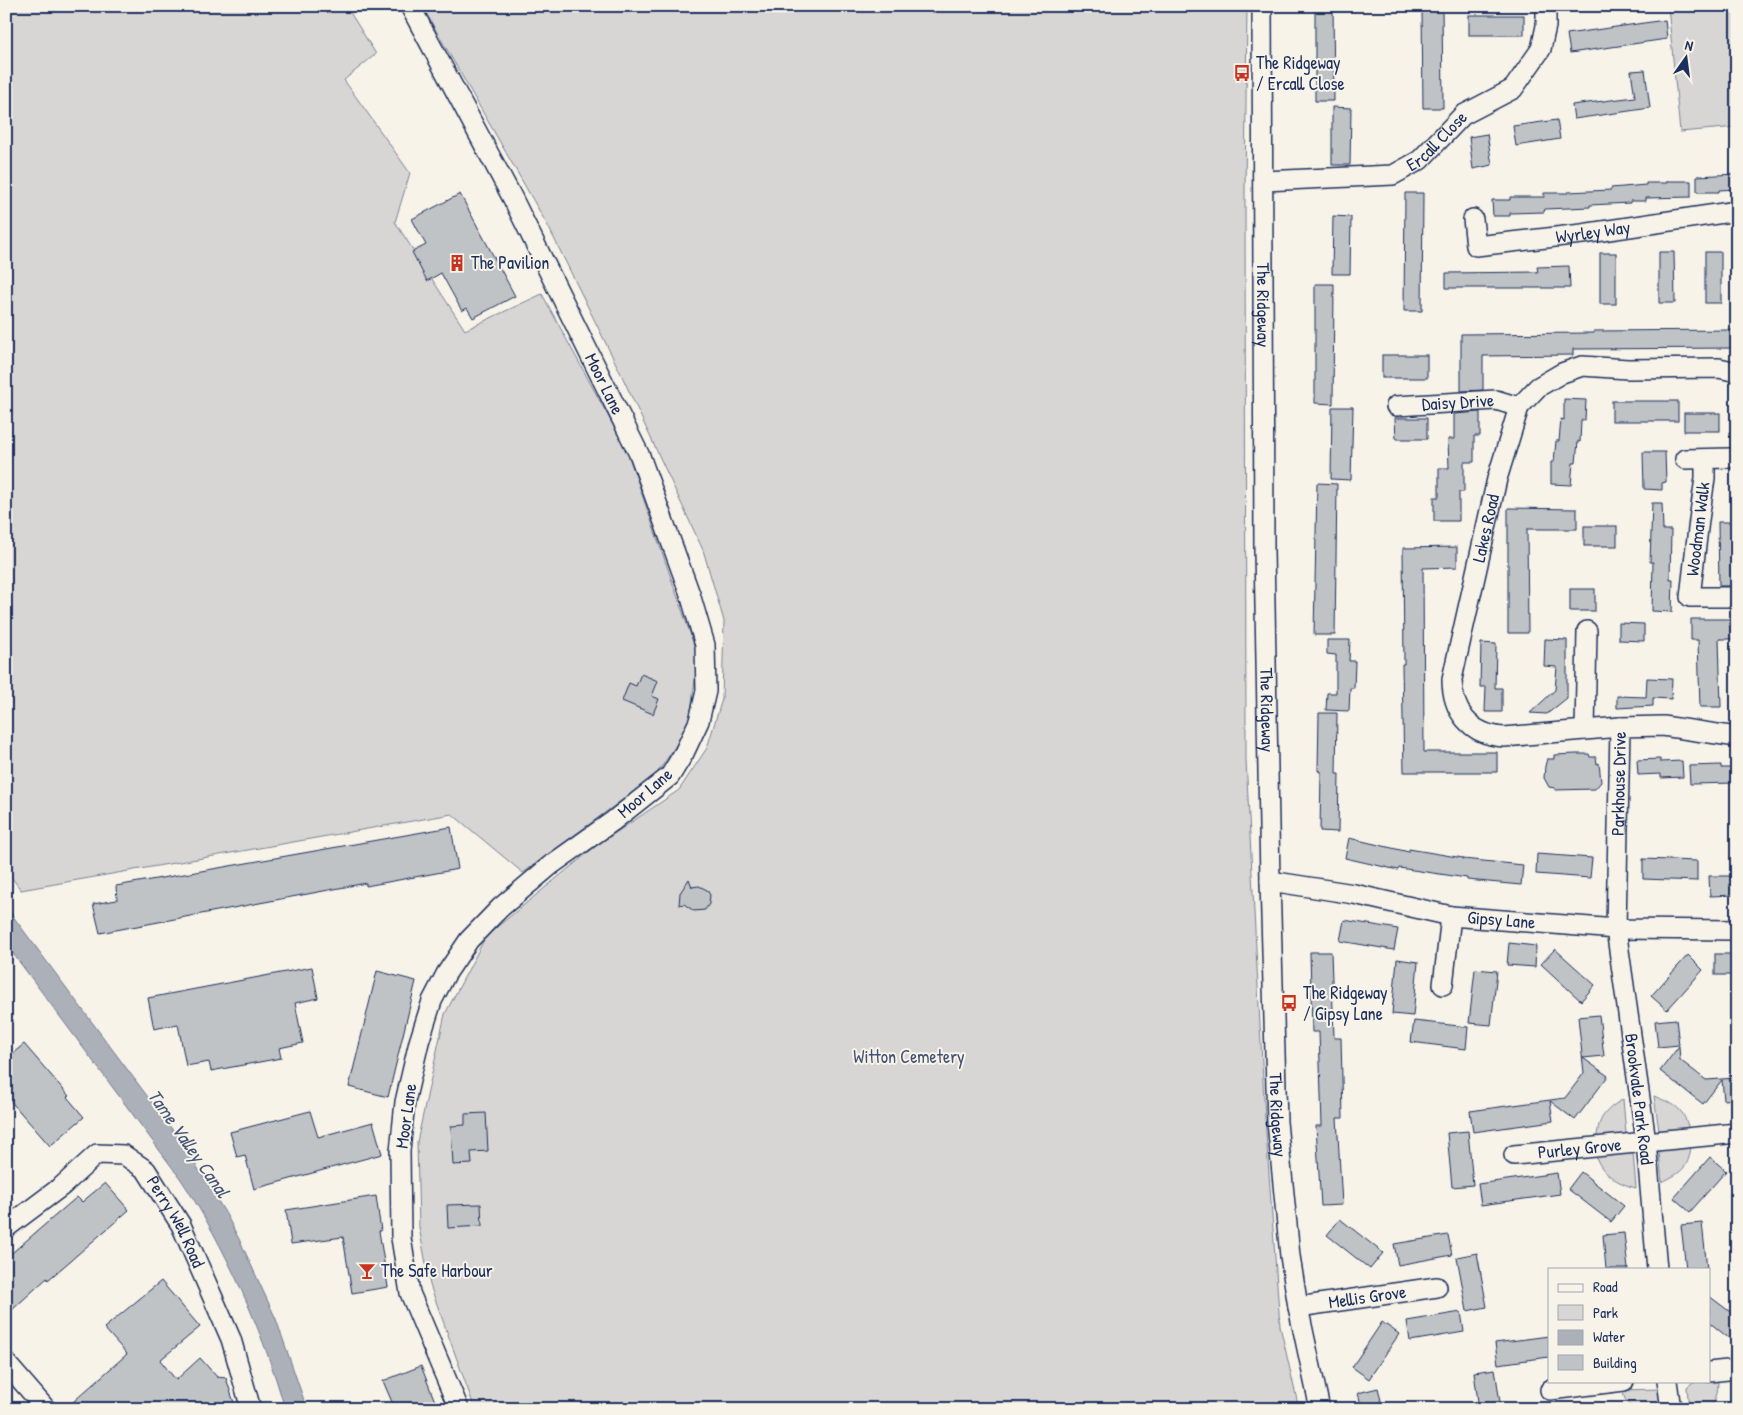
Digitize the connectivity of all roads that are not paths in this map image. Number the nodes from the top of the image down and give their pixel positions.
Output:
1 (410, 6) edge
2 (1262, 6) edge
3 (1546, 6) edge
4 (1264, 181) junction
5 (1737, 211) edge
6 (1473, 219) dead end
7 (1737, 372) edge
8 (1396, 406) dead end
9 (1519, 407) junction
10 (1730, 458) dead end
11 (1684, 459) dead end
12 (1705, 460) junction
13 (1737, 598) edge
14 (1586, 631) dead end
15 (1620, 727) junction
16 (1585, 730) junction
17 (1737, 737) edge
18 (1270, 881) junction
19 (1451, 916) junction
20 (1616, 929) junction
21 (1737, 930) edge
22 (1443, 986) dead end
23 (1737, 1133) edge
24 (1646, 1141) junction
25 (1514, 1156) dead end
26 (6, 1228) edge
27 (1657, 1268) edge
28 (1437, 1287) dead end
29 (1298, 1307) junction
30 (6, 1363) edge
31 (1737, 1369) edge
32 (1710, 1372) edge
33 (1616, 1382) edge
34 (1667, 1382) edge
35 (1550, 1390) dead end
36 (46, 1409) edge
37 (251, 1409) edge
38 (460, 1409) edge
39 (1320, 1409) edge
40 (1671, 1409) edge

1 - 38 street, Moor Lane
2 - 4 street, The Ridgeway
3 - 4 street, Ercall Close
4 - 18 street, The Ridgeway
5 - 6 street, Wyrley Way
7 - 9 street, Lakes Road
8 - 9 street, Daisy Drive
9 - 16 street, Lakes Road
10 - 12 street, Woodman Walk
11 - 12 street, Woodman Walk
12 - 13 street, Woodman Walk
14 - 16 street
15 - 16 street, Lakes Road
15 - 17 street, Parkhouse Drive
15 - 20 street, Parkhouse Drive
18 - 19 street, Gipsy Lane
18 - 29 street, The Ridgeway
19 - 20 street, Gipsy Lane
19 - 22 street
20 - 21 street, Gipsy Lane
20 - 24 street, Brookvale Park Road
23 - 24 street, Purley Grove
24 - 25 street, Purley Grove
24 - 27 street, Brookvale Park Road
26 - 37 street, Perry Well Road
28 - 29 street, Mellis Grove
29 - 39 street, The Ridgeway
30 - 36 street
31 - 32 street
33 - 35 street
34 - 40 street

